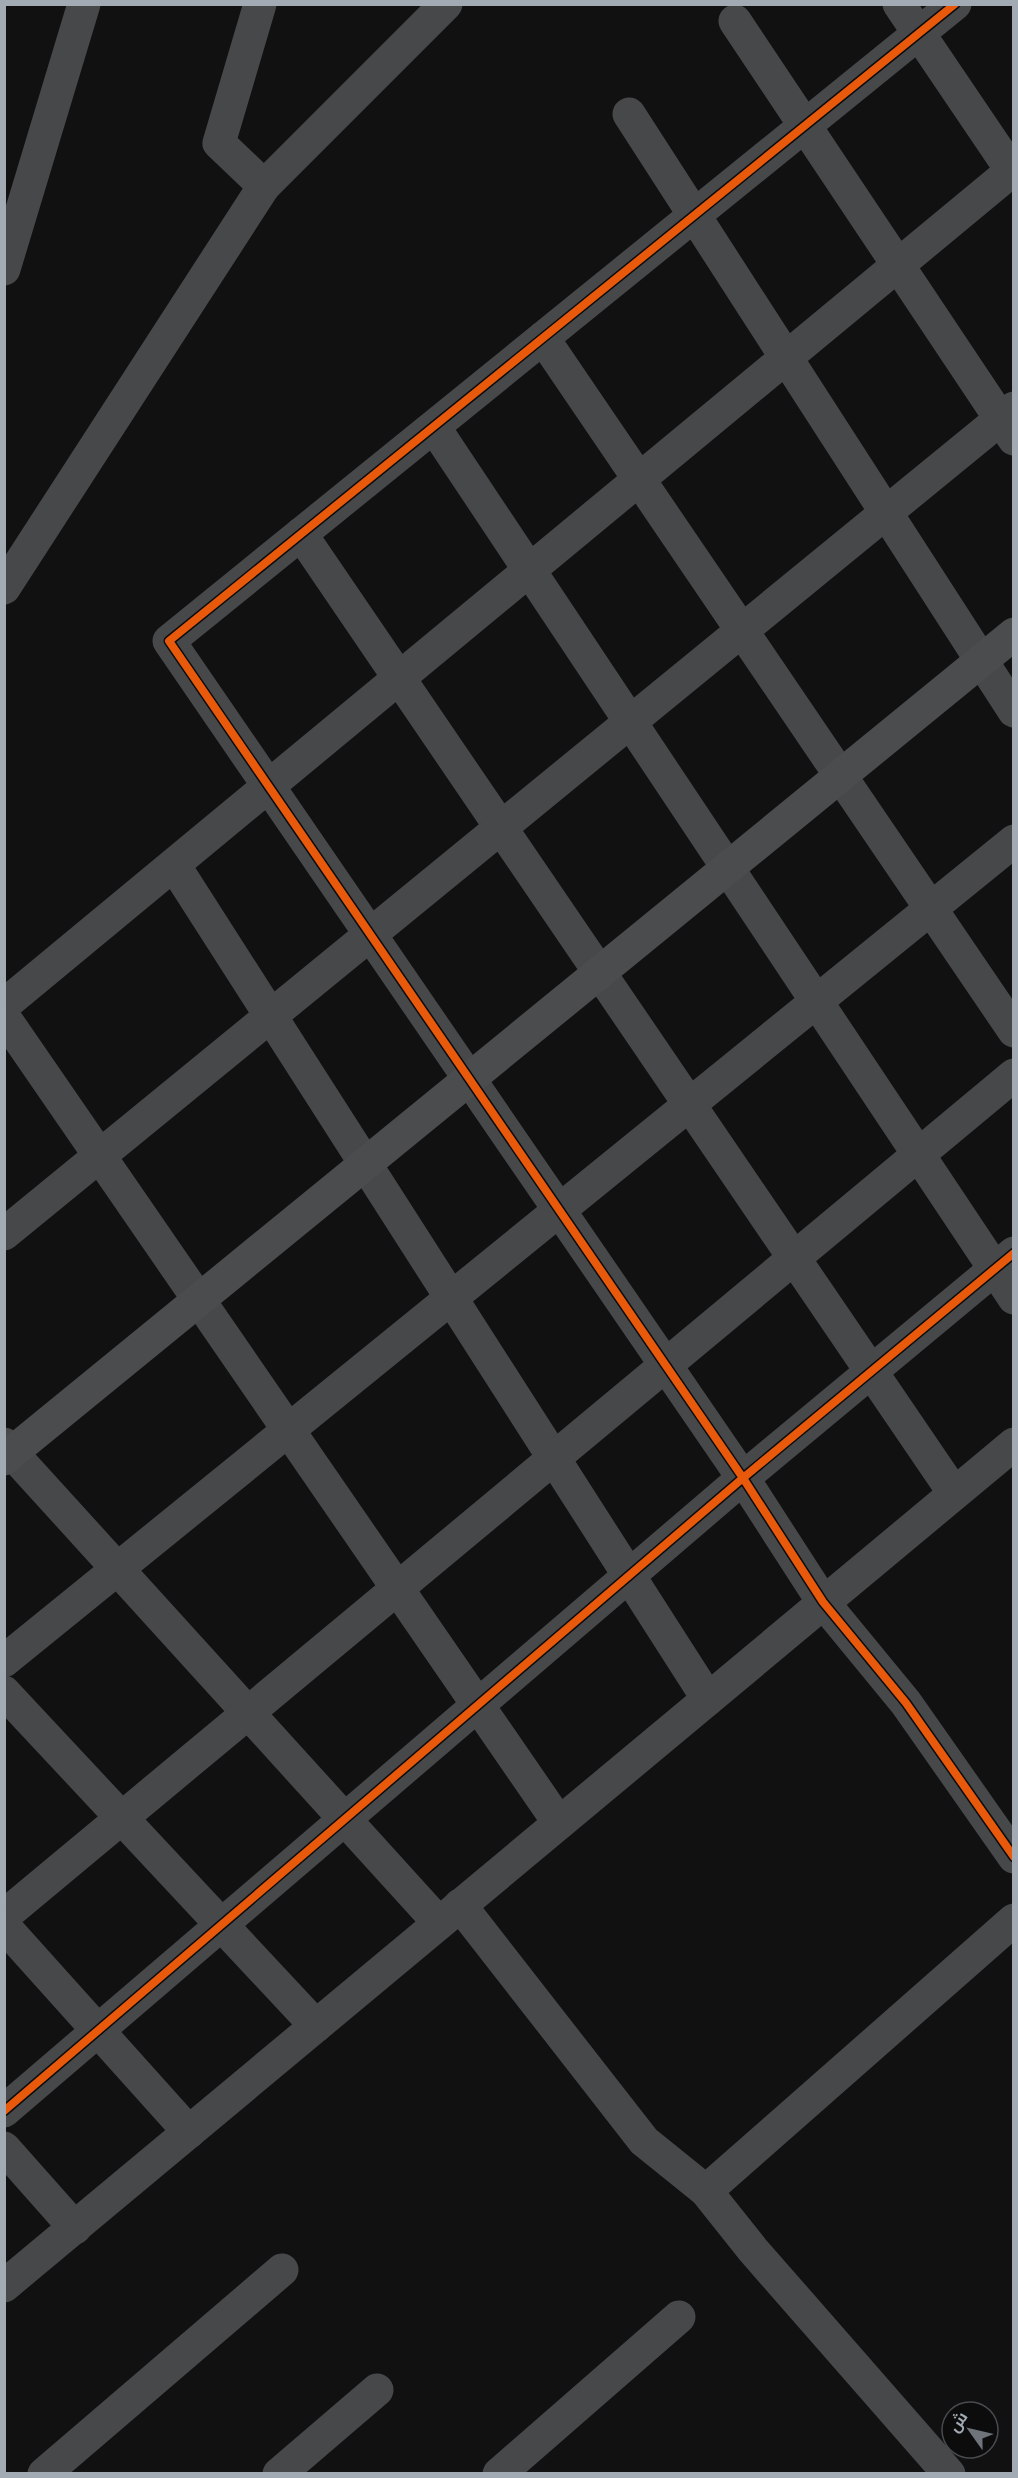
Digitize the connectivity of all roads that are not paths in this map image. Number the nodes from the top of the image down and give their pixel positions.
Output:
1 (84, 4) edge
2 (260, 4) edge
3 (899, 4) edge
4 (955, 4) edge
5 (445, 5) edge
6 (735, 21) dead end
7 (919, 34) junction
8 (629, 114) dead end
9 (805, 126) junction
10 (1013, 172) edge
11 (264, 186) junction
12 (694, 216) junction
13 (897, 265) junction
14 (4, 269) edge
15 (543, 338) junction
16 (786, 358) junction
17 (1009, 422) edge
18 (434, 427) junction
19 (639, 479) junction
20 (886, 513) junction
21 (301, 534) junction
22 (529, 570) junction
23 (4, 588) edge
24 (742, 630) junction
25 (1014, 634) edge
26 (981, 661) junction
27 (399, 678) junction
28 (1014, 711) edge
29 (630, 722) junction
30 (840, 776) junction
31 (269, 787) junction
32 (501, 827) junction
33 (1014, 841) edge
34 (174, 865) junction
35 (727, 868) junction
36 (930, 909) junction
37 (370, 934) junction
38 (600, 973) junction
39 (816, 1002) junction
40 (4, 1005) edge
41 (271, 1016) junction
42 (4, 1017) edge
43 (1014, 1031) edge
44 (1014, 1075) edge
45 (469, 1079) junction
46 (689, 1105) junction
47 (918, 1155) junction
48 (100, 1156) junction
49 (365, 1164) junction
50 (559, 1210) junction
51 (4, 1234) edge
52 (794, 1258) junction
53 (1004, 1261) edge
54 (451, 1298) junction
55 (1014, 1298) edge
56 (199, 1300) junction
57 (666, 1365) junction
58 (871, 1372) junction
59 (288, 1430) junction
60 (1014, 1444) edge
61 (7, 1452) edge
62 (554, 1458) junction
63 (743, 1478) junction
64 (954, 1493) junction
65 (118, 1569) junction
66 (628, 1576) junction
67 (398, 1588) junction
68 (823, 1602) junction
69 (4, 1660) edge
70 (4, 1692) edge
71 (708, 1699) junction
72 (478, 1705) junction
73 (249, 1713) junction
74 (122, 1818) junction
75 (345, 1819) junction
76 (559, 1823) junction
77 (1014, 1857) edge
78 (450, 1914) junction
79 (4, 1916) edge
80 (1014, 1920) edge
81 (221, 1925) junction
82 (4, 1926) edge
83 (316, 2026) junction
84 (98, 2030) junction
85 (4, 2110) edge
86 (189, 2132) junction
87 (4, 2148) edge
88 (706, 2191) junction
89 (75, 2228) junction
90 (282, 2270) dead end
91 (4, 2286) edge
92 (679, 2317) dead end
93 (377, 2390) dead end
94 (44, 2474) edge
95 (279, 2474) edge
96 (499, 2474) edge
97 (949, 2474) edge

1 - 14 street
2 - 11 street
3 - 7 street
4 - 7 street
5 - 11 street
6 - 9 street
7 - 9 street
7 - 10 street
8 - 12 street
9 - 12 street
9 - 13 street
10 - 13 street
11 - 23 street
12 - 15 street
12 - 16 street
13 - 16 street
13 - 17 street
15 - 18 street
15 - 19 street
16 - 19 street
16 - 20 street
17 - 20 street
18 - 21 street
18 - 22 street
19 - 22 street
19 - 24 street
20 - 24 street
20 - 26 street
21 - 27 street
21 - 31 street
22 - 27 street
22 - 29 street
24 - 29 street
24 - 30 street
25 - 26 street
26 - 28 street
26 - 30 street
27 - 31 street
27 - 32 street
29 - 32 street
29 - 35 street
30 - 35 street
30 - 36 street
31 - 34 street
31 - 37 street
32 - 37 street
32 - 38 street
33 - 36 street
34 - 40 street
34 - 41 street
35 - 38 street
35 - 39 street
36 - 39 street
36 - 43 street
37 - 41 street
37 - 45 street
38 - 45 street
38 - 46 street
39 - 46 street
39 - 47 street
41 - 48 street
41 - 49 street
42 - 48 street
44 - 47 street
45 - 49 street
45 - 50 street
46 - 50 street
46 - 52 street
47 - 52 street
47 - 53 street
48 - 51 street
48 - 56 street
49 - 54 street
49 - 56 street
50 - 54 street
50 - 57 street
52 - 57 street
52 - 58 street
53 - 55 street
53 - 58 street
54 - 59 street
54 - 62 street
56 - 59 street
56 - 61 street
57 - 62 street
57 - 63 street
58 - 63 street
58 - 64 street
59 - 65 street
59 - 67 street
60 - 64 street
61 - 65 street
62 - 66 street
62 - 67 street
63 - 66 street
63 - 68 street
64 - 68 street
65 - 69 street
65 - 73 street
66 - 71 street
66 - 72 street
67 - 72 street
67 - 73 street
68 - 71 street
68 - 77 street
70 - 74 street
71 - 76 street
72 - 75 street
72 - 76 street
73 - 74 street
73 - 75 street
74 - 79 street
74 - 81 street
75 - 78 street
75 - 81 street
76 - 78 street
78 - 83 street
78 - 88 street
80 - 88 street
81 - 83 street
81 - 84 street
82 - 84 street
83 - 86 street
84 - 85 street
84 - 86 street
86 - 89 street
87 - 89 street
88 - 97 street
89 - 91 street
90 - 94 street
92 - 96 street
93 - 95 street

